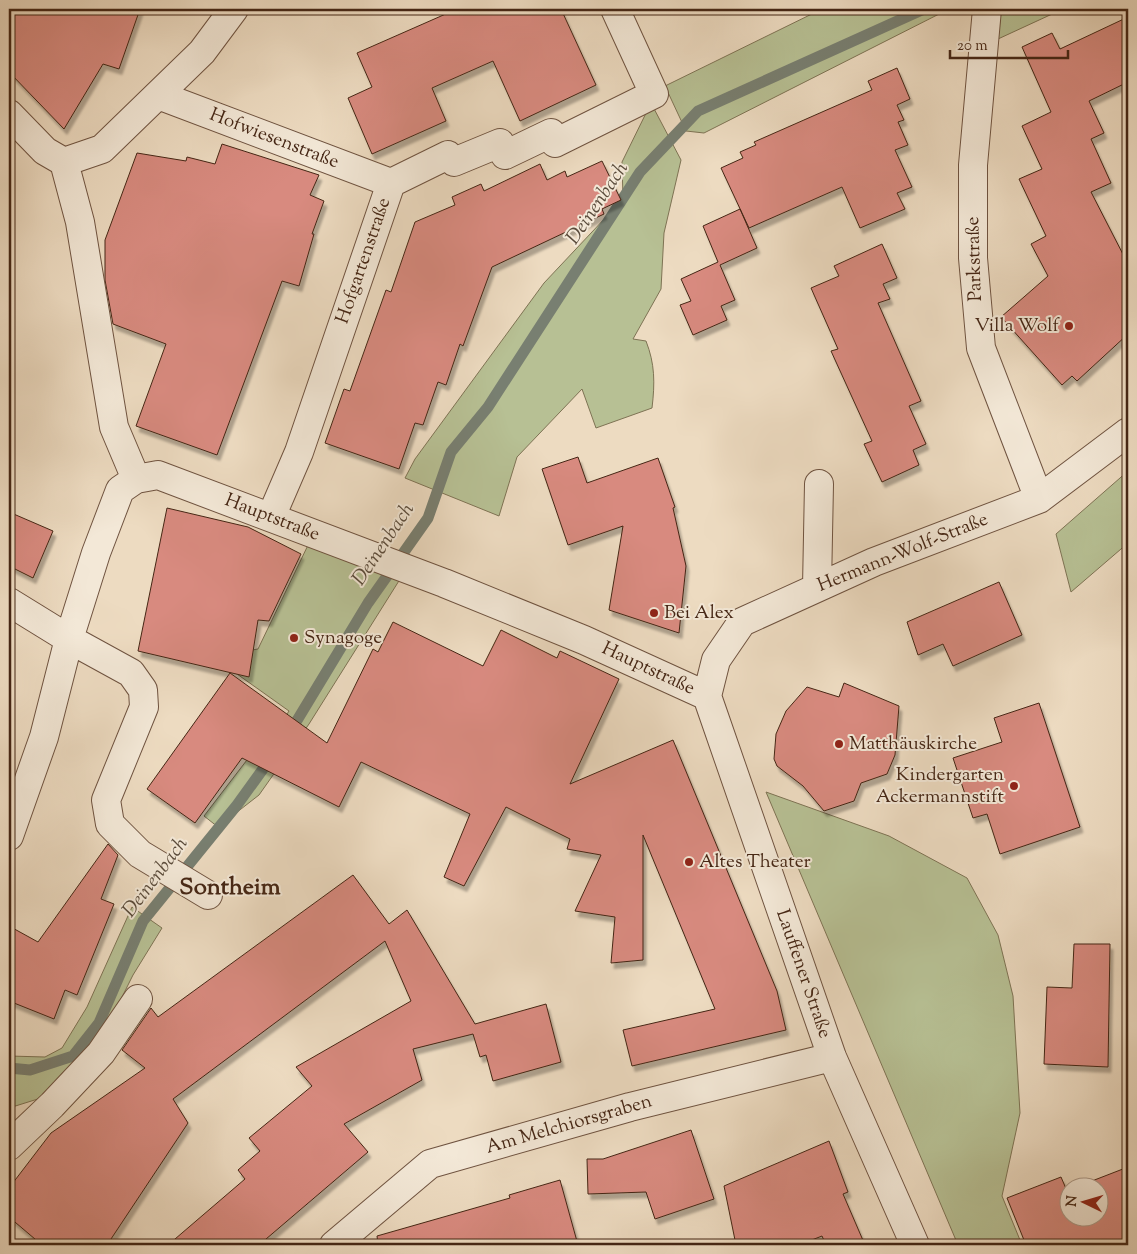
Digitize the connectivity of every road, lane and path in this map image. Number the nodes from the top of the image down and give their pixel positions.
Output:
1 (234, 9) edge
2 (615, 9) edge
3 (987, 9) edge
4 (158, 96) junction
5 (9, 114) edge
6 (64, 162) junction
7 (390, 184) junction
8 (1128, 432) edge
9 (136, 479) junction
10 (819, 484) dead end
11 (1039, 499) junction
12 (271, 517) junction
13 (817, 587) junction
14 (9, 602) edge
15 (69, 640) junction
16 (707, 696) junction
17 (9, 836) edge
18 (208, 895) dead end
19 (138, 998) dead end
20 (832, 1058) junction
21 (9, 1146) edge
22 (334, 1245) edge
23 (915, 1245) edge

1 - 4 street
2 - 7 street, Hofgartenstraße
3 - 11 street, Parkstraße
4 - 6 street
4 - 7 street, Hofwiesenstraße
5 - 6 street
6 - 9 street
7 - 12 street, Hofgartenstraße
8 - 11 street, Hermann-Wolf-Straße
9 - 12 street, Hauptstraße
9 - 15 street
10 - 13 street
11 - 13 street, Hermann-Wolf-Straße
12 - 16 street, Hauptstraße
13 - 16 street, Hermann-Wolf-Straße
14 - 15 street
15 - 17 street
15 - 18 street
16 - 20 street, Lauffener Straße
19 - 21 street
20 - 22 street, Am Melchiorsgraben
20 - 23 street, Lauffener Straße

